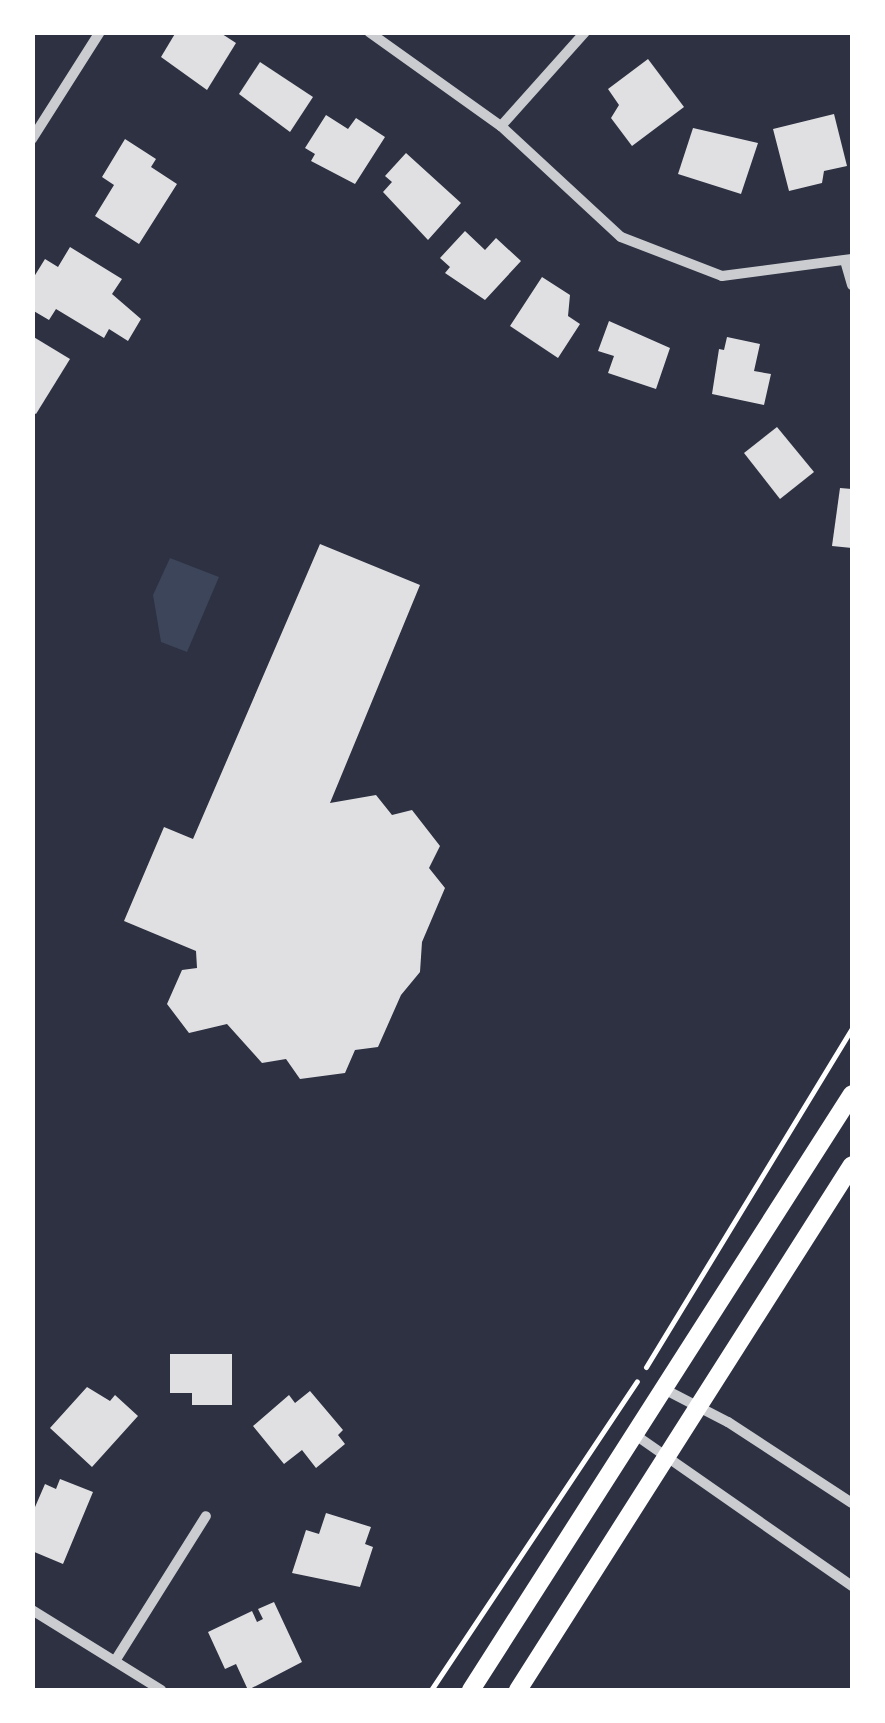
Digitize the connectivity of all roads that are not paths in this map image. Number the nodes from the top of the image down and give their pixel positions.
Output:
1 (100, 32) edge
2 (369, 32) edge
3 (585, 32) edge
4 (501, 126) junction
5 (32, 139) edge
6 (849, 261) edge
7 (852, 285) edge
8 (852, 1094) edge
9 (852, 1165) edge
10 (662, 1388) junction
11 (702, 1408) junction
12 (634, 1434) junction
13 (669, 1460) junction
14 (852, 1503) edge
15 (206, 1516) dead end
16 (852, 1586) edge
17 (32, 1610) edge
18 (115, 1661) junction
19 (160, 1690) edge
20 (471, 1690) edge
21 (518, 1690) edge

1 - 5 street
2 - 4 street
3 - 4 street
4 - 6 street
6 - 7 street
8 - 10 main road
9 - 11 main road
10 - 11 street
10 - 12 main road
11 - 13 main road
11 - 14 street
12 - 13 street
12 - 20 main road
13 - 16 street
13 - 21 main road
15 - 18 street
17 - 18 street
18 - 19 street

